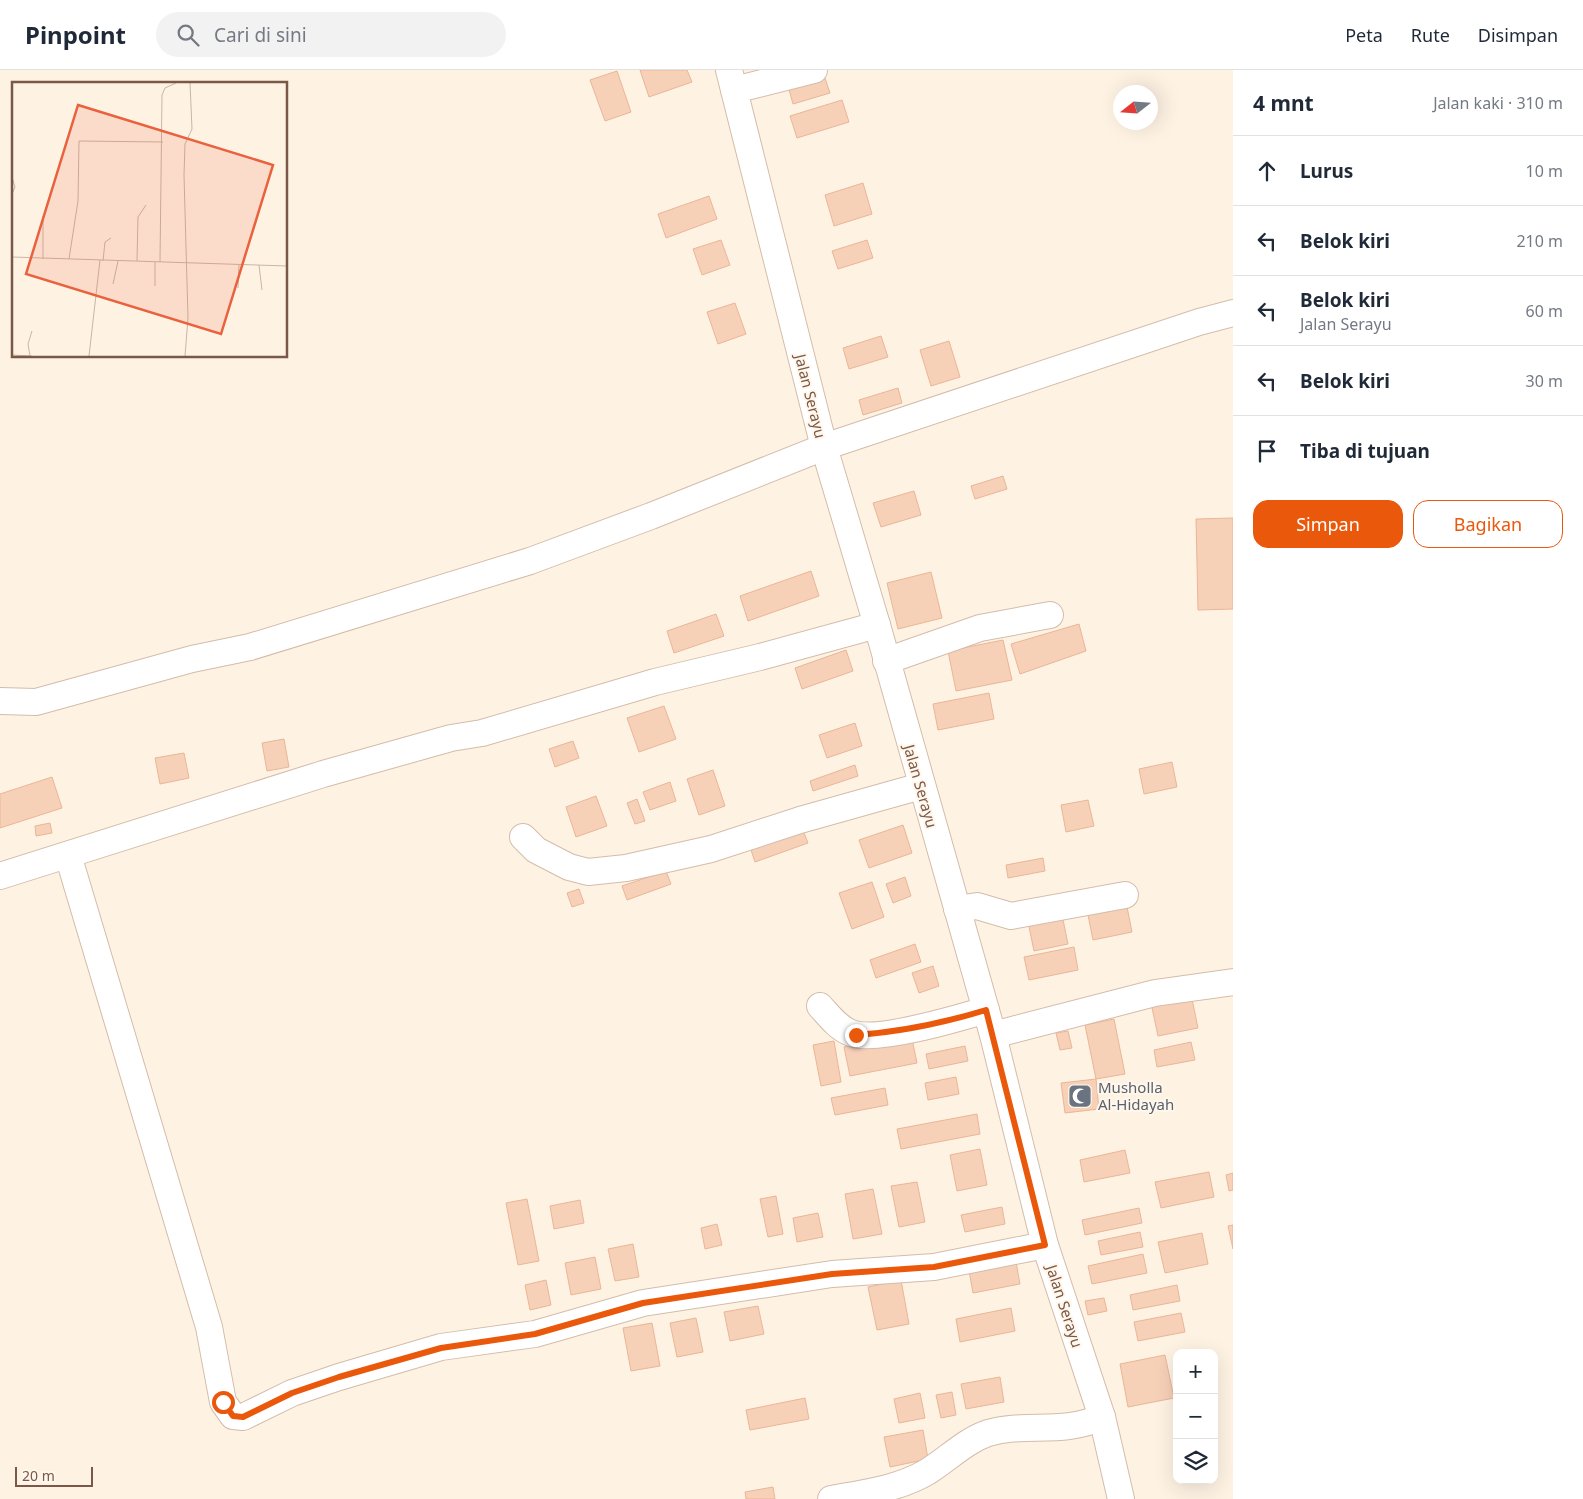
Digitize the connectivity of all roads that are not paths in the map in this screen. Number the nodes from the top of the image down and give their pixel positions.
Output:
1 (814, 70) edge
2 (731, 80) edge
3 (1233, 313) edge
4 (824, 447) junction
5 (1050, 614) dead end
6 (877, 625) junction
7 (886, 661) junction
8 (0, 701) edge
9 (921, 786) junction
10 (523, 837) dead end
11 (68, 855) junction
12 (0, 876) edge
13 (1125, 895) dead end
14 (957, 909) junction
15 (1233, 982) edge
16 (820, 1006) dead end
17 (986, 1010) junction
18 (993, 1035) junction
19 (1045, 1245) junction
20 (1102, 1417) junction
21 (831, 1499) edge
22 (1121, 1499) edge

1 - 2 street
2 - 4 street, Jalan Serayu
3 - 4 street
4 - 6 street, Jalan Serayu
4 - 8 street
5 - 7 street
6 - 7 street, Jalan Serayu
6 - 11 street
7 - 9 street, Jalan Serayu
9 - 10 street
9 - 14 street, Jalan Serayu
11 - 12 street
11 - 19 street
13 - 14 street
14 - 17 street, Jalan Serayu
15 - 18 street
16 - 17 street
17 - 18 street, Jalan Serayu
18 - 19 street, Jalan Serayu
19 - 20 street, Jalan Serayu
20 - 21 street
20 - 22 street, Jalan Serayu

